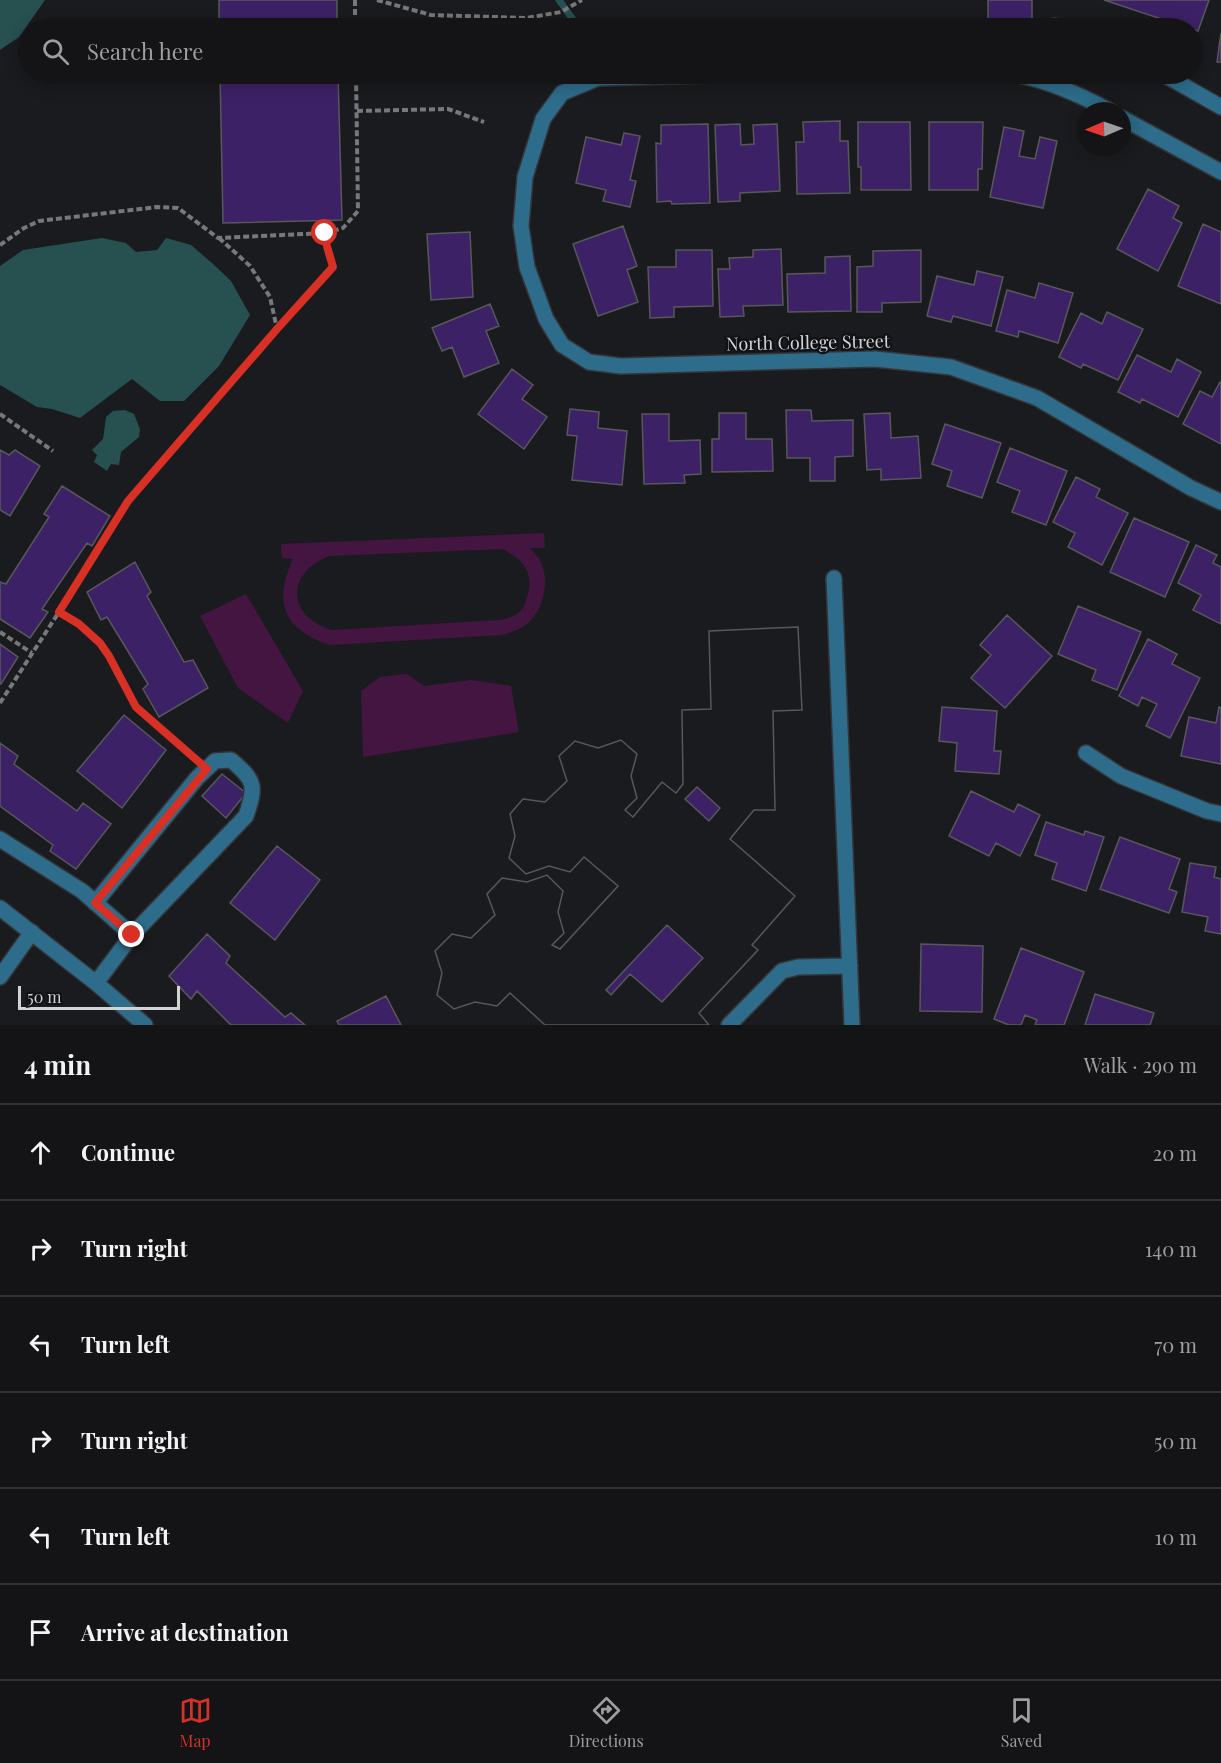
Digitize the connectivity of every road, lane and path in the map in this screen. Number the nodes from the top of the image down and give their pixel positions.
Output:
1 (355, 0) edge
2 (377, 0) edge
3 (582, 0) edge
4 (355, 18) edge
5 (356, 84) edge
6 (584, 84) edge
7 (1057, 84) edge
8 (1181, 84) edge
9 (1094, 102) edge
10 (1221, 107) edge
11 (357, 111) junction
12 (484, 122) dead end
13 (1131, 123) edge
14 (1221, 172) edge
15 (315, 234) junction
16 (218, 238) junction
17 (0, 245) edge
18 (277, 329) junction
19 (0, 414) edge
20 (53, 451) dead end
21 (1221, 502) edge
22 (834, 578) dead end
23 (59, 612) junction
24 (0, 632) edge
25 (32, 653) junction
26 (0, 703) edge
27 (1086, 753) dead end
28 (207, 769) junction
29 (1221, 814) edge
30 (0, 839) edge
31 (95, 903) junction
32 (0, 908) edge
33 (32, 932) junction
34 (132, 935) junction
35 (850, 966) junction
36 (0, 977) edge
37 (96, 983) junction
38 (145, 1025) edge
39 (729, 1025) edge
40 (852, 1025) edge

1 - 4 path
2 - 3 path
5 - 11 path
6 - 21 street, North College Street
7 - 9 street
8 - 10 street
11 - 12 path
11 - 15 path
13 - 14 street
15 - 16 path
15 - 18 path
16 - 17 path
16 - 18 path
18 - 23 path
19 - 20 path
22 - 35 street
23 - 25 path
23 - 28 path
24 - 25 path
25 - 26 path
27 - 29 street
28 - 31 street
28 - 34 street
30 - 31 street
31 - 34 street
32 - 33 street
33 - 36 street
33 - 37 street
34 - 37 street
35 - 39 street
35 - 40 street
37 - 38 street

